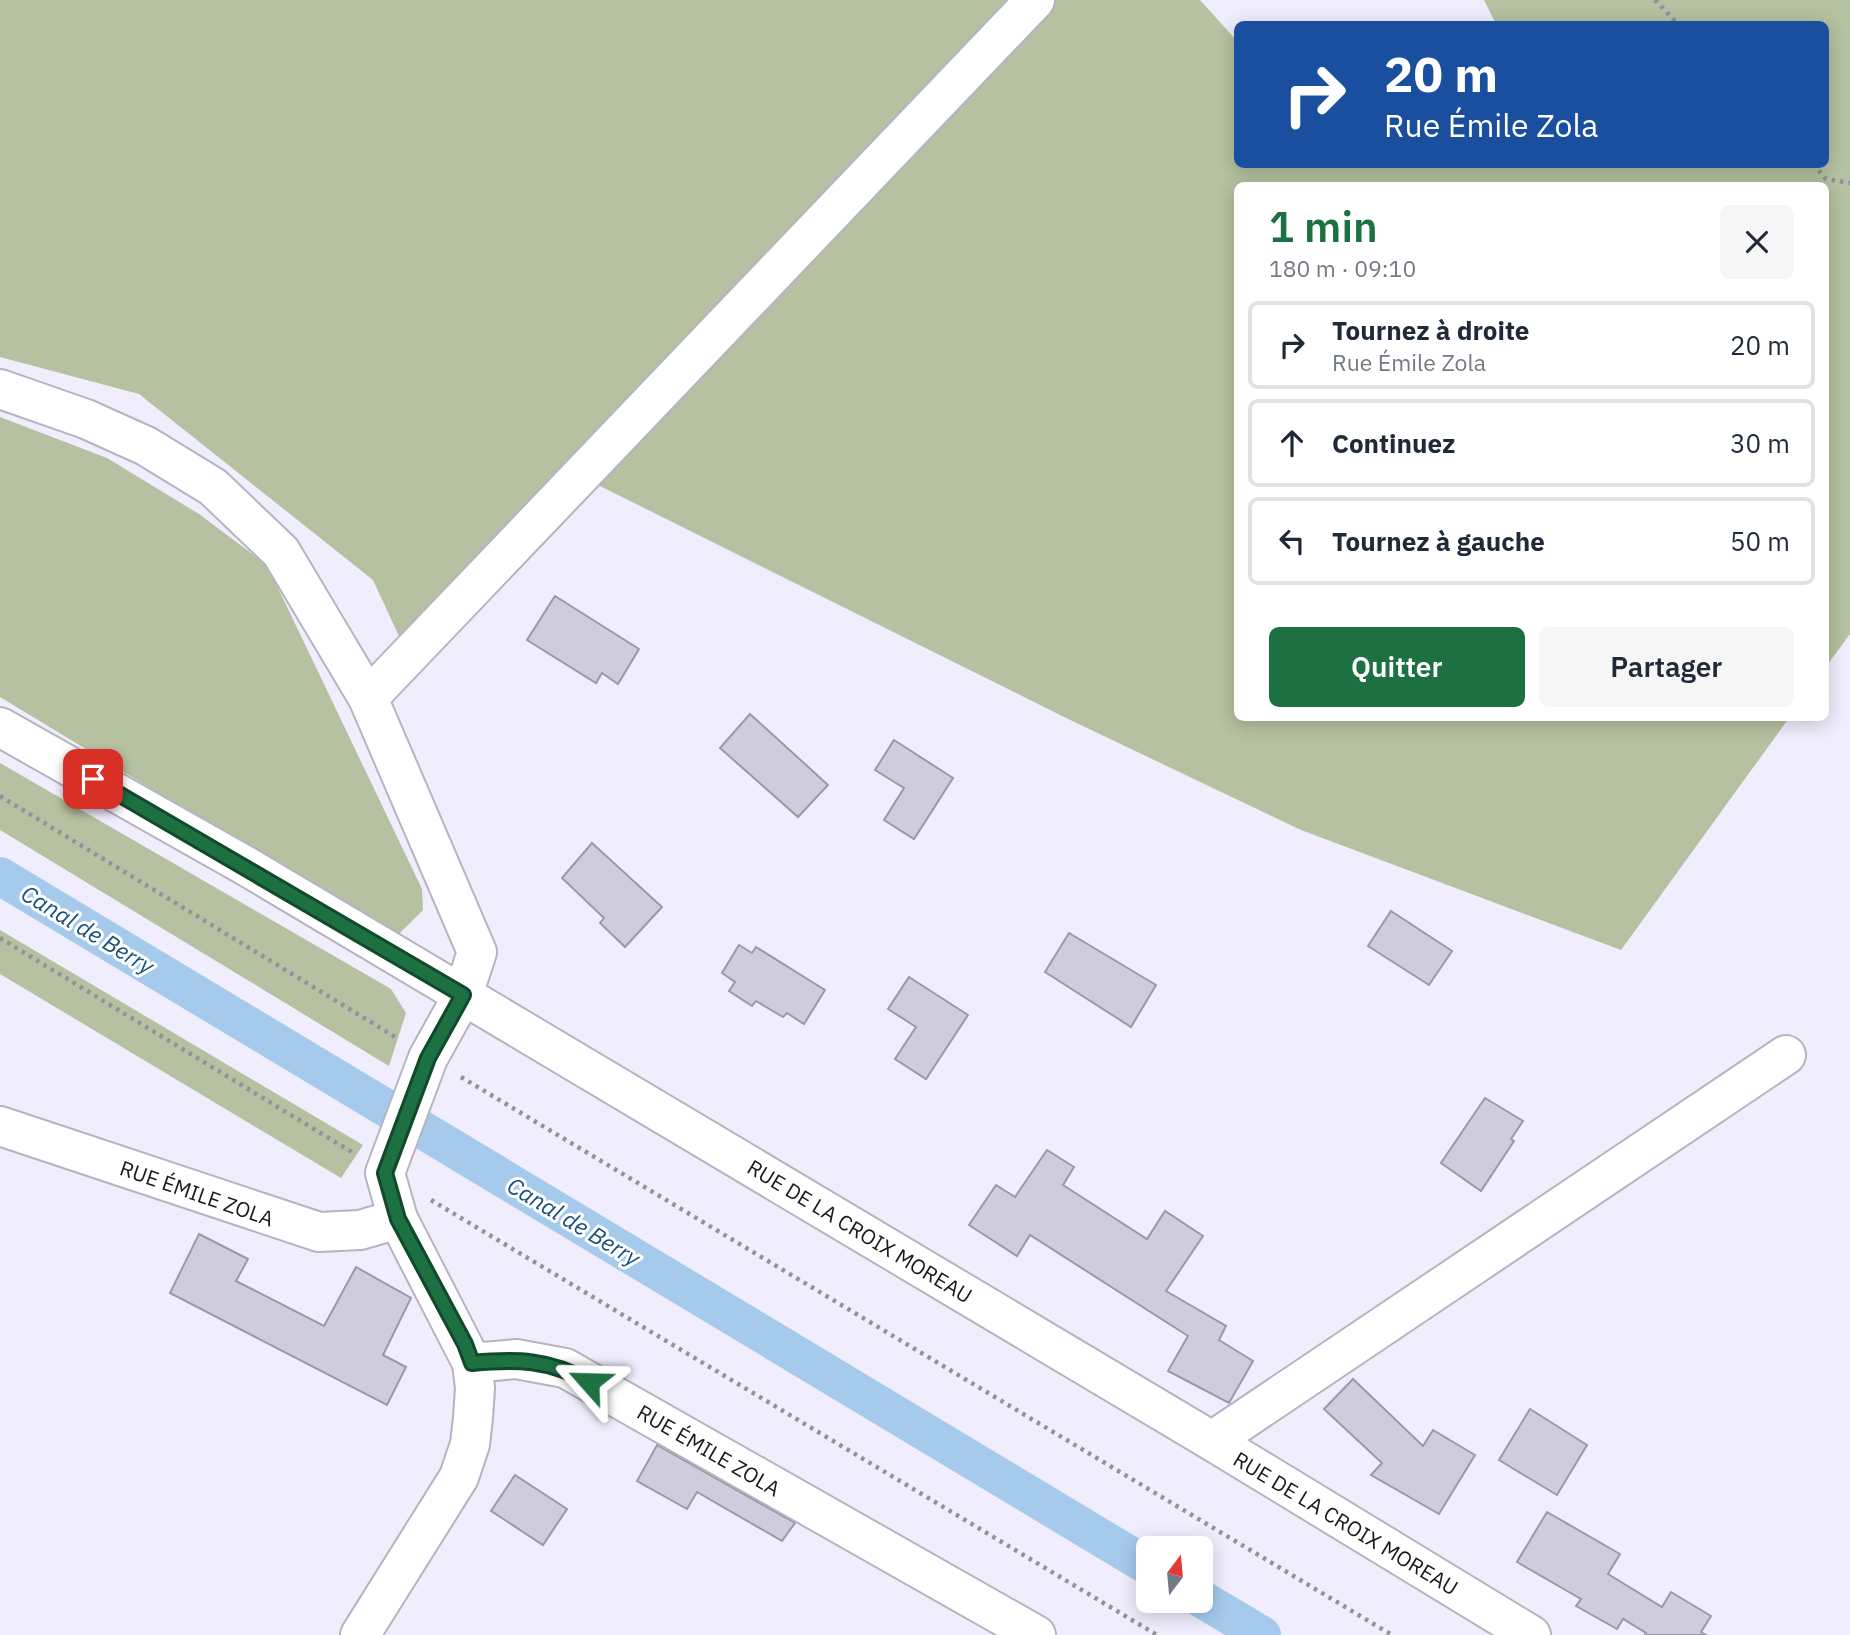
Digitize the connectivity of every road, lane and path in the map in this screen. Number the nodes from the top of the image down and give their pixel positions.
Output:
1 (1035, 0) edge
2 (1655, 0) edge
3 (1675, 21) edge
4 (1816, 168) edge
5 (1850, 184) edge
6 (0, 389) edge
7 (368, 698) junction
8 (0, 727) edge
9 (0, 796) edge
10 (0, 938) edge
11 (463, 995) junction
12 (1786, 1055) dead end
13 (428, 1058) junction
14 (0, 1126) edge
15 (385, 1173) junction
16 (398, 1219) junction
17 (472, 1363) junction
18 (1212, 1441) junction
19 (360, 1635) edge
20 (1036, 1635) edge
21 (1157, 1635) edge
22 (1392, 1635) edge
23 (1531, 1635) edge

1 - 7 street
2 - 3 path
4 - 5 path
6 - 7 street
7 - 11 street
8 - 11 street, RUE DE LA CROIX MOREAU
9 - 13 path
10 - 15 path
11 - 13 street
11 - 18 street, RUE DE LA CROIX MOREAU
12 - 18 street
13 - 15 street
13 - 22 path
14 - 16 street, RUE ÉMILE ZOLA
15 - 16 street
15 - 21 path
16 - 17 street
17 - 19 street
17 - 20 street, RUE ÉMILE ZOLA
18 - 23 street, RUE DE LA CROIX MOREAU

